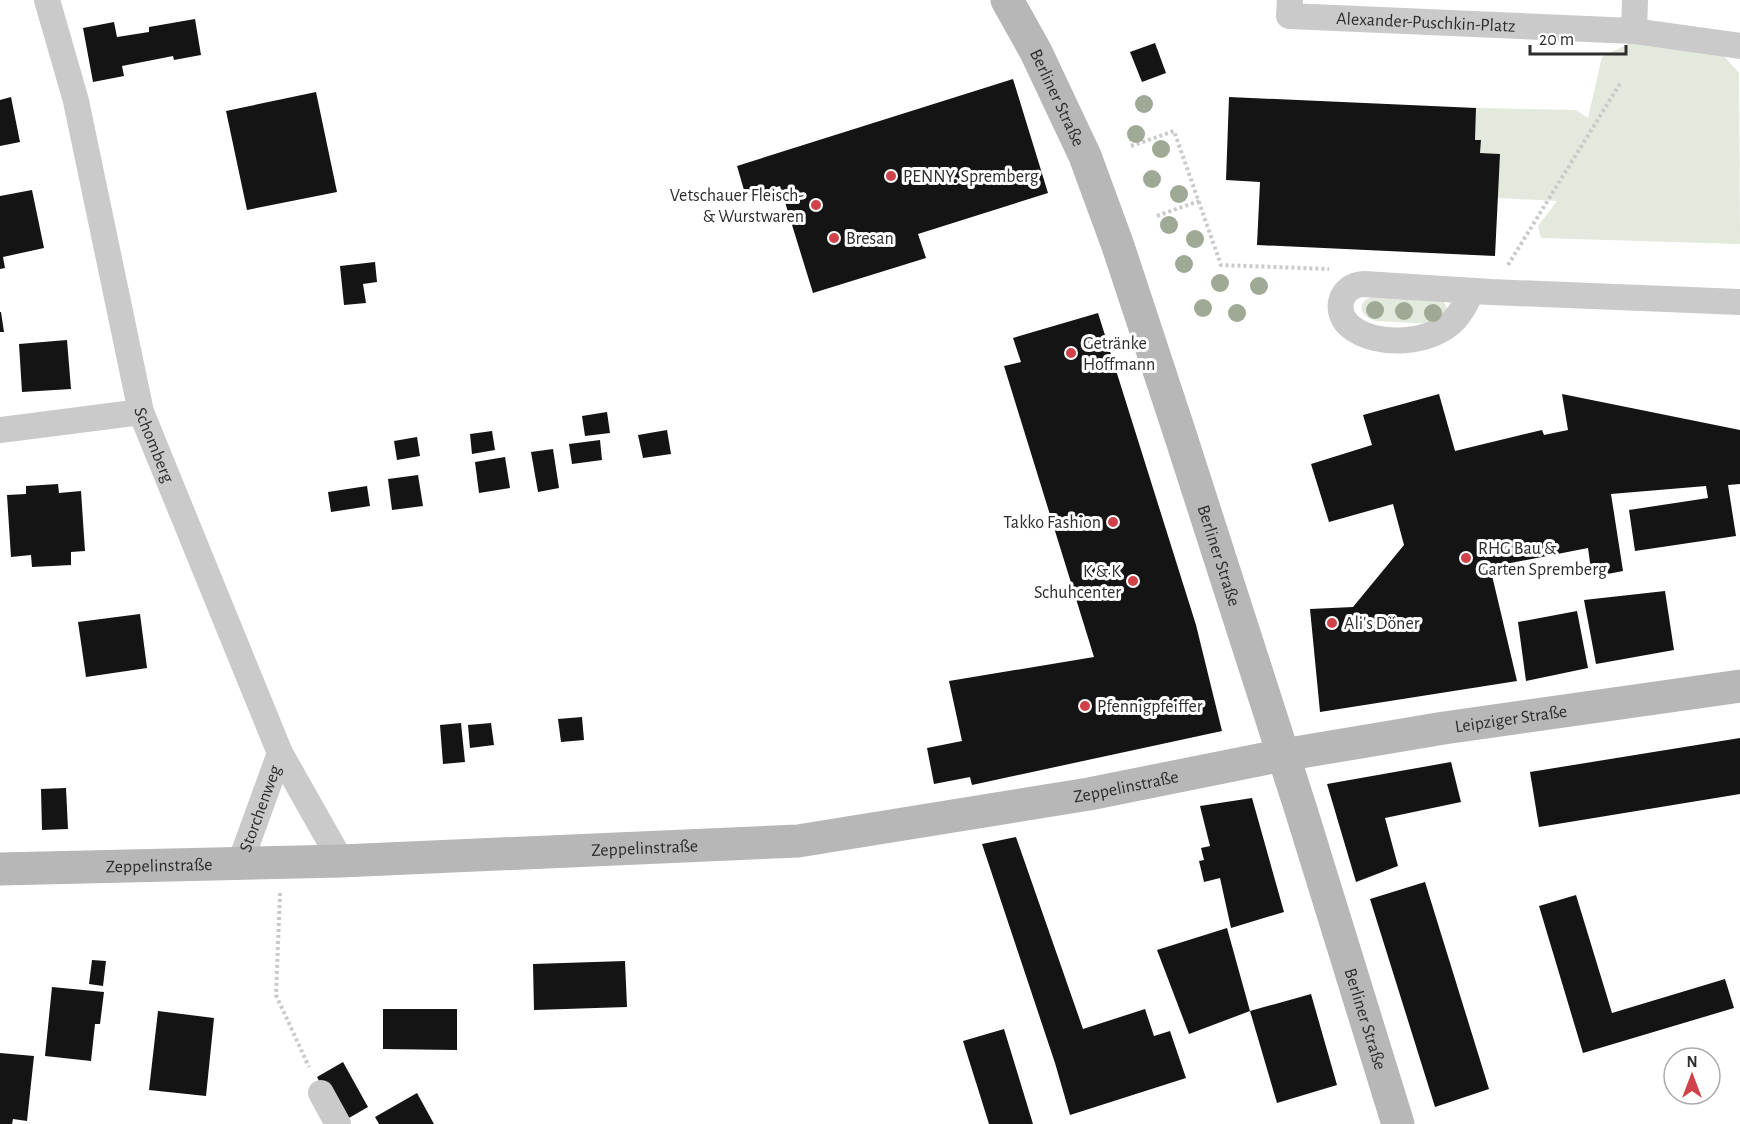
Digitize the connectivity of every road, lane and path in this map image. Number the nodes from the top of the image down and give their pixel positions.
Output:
1 (47, 0) edge
2 (1007, 0) edge
3 (1635, 0) edge
4 (1289, 8) edge
5 (1634, 31) junction
6 (1740, 46) edge
7 (1621, 82) dead end
8 (1131, 146) dead end
9 (1199, 201) junction
10 (1157, 216) dead end
11 (1354, 284) junction
12 (1481, 291) junction
13 (1740, 302) edge
14 (141, 412) junction
15 (0, 430) edge
16 (1740, 686) edge
17 (280, 753) junction
18 (1283, 755) junction
19 (341, 861) junction
20 (240, 863) junction
21 (0, 869) edge
22 (280, 890) dead end
23 (321, 1093) joint
24 (338, 1124) edge
25 (1398, 1124) edge

1 - 14 street, Schomberg
2 - 18 street, Berliner Straße
3 - 5 street
4 - 5 street, Alexander-Puschkin-Platz
5 - 6 street, Alexander-Puschkin-Platz
7 - 12 path
8 - 9 path
9 - 10 path
9 - 11 path
11 - 12 street
11 - 12 street
12 - 13 street
14 - 15 street
14 - 17 street, Schomberg
16 - 18 street, Leipziger Straße
17 - 19 street, Schomberg
17 - 20 street, Storchenweg
18 - 19 street, Zeppelinstraße
18 - 25 street, Berliner Straße
19 - 20 street, Zeppelinstraße
20 - 21 street, Zeppelinstraße
22 - 23 path
23 - 24 street

